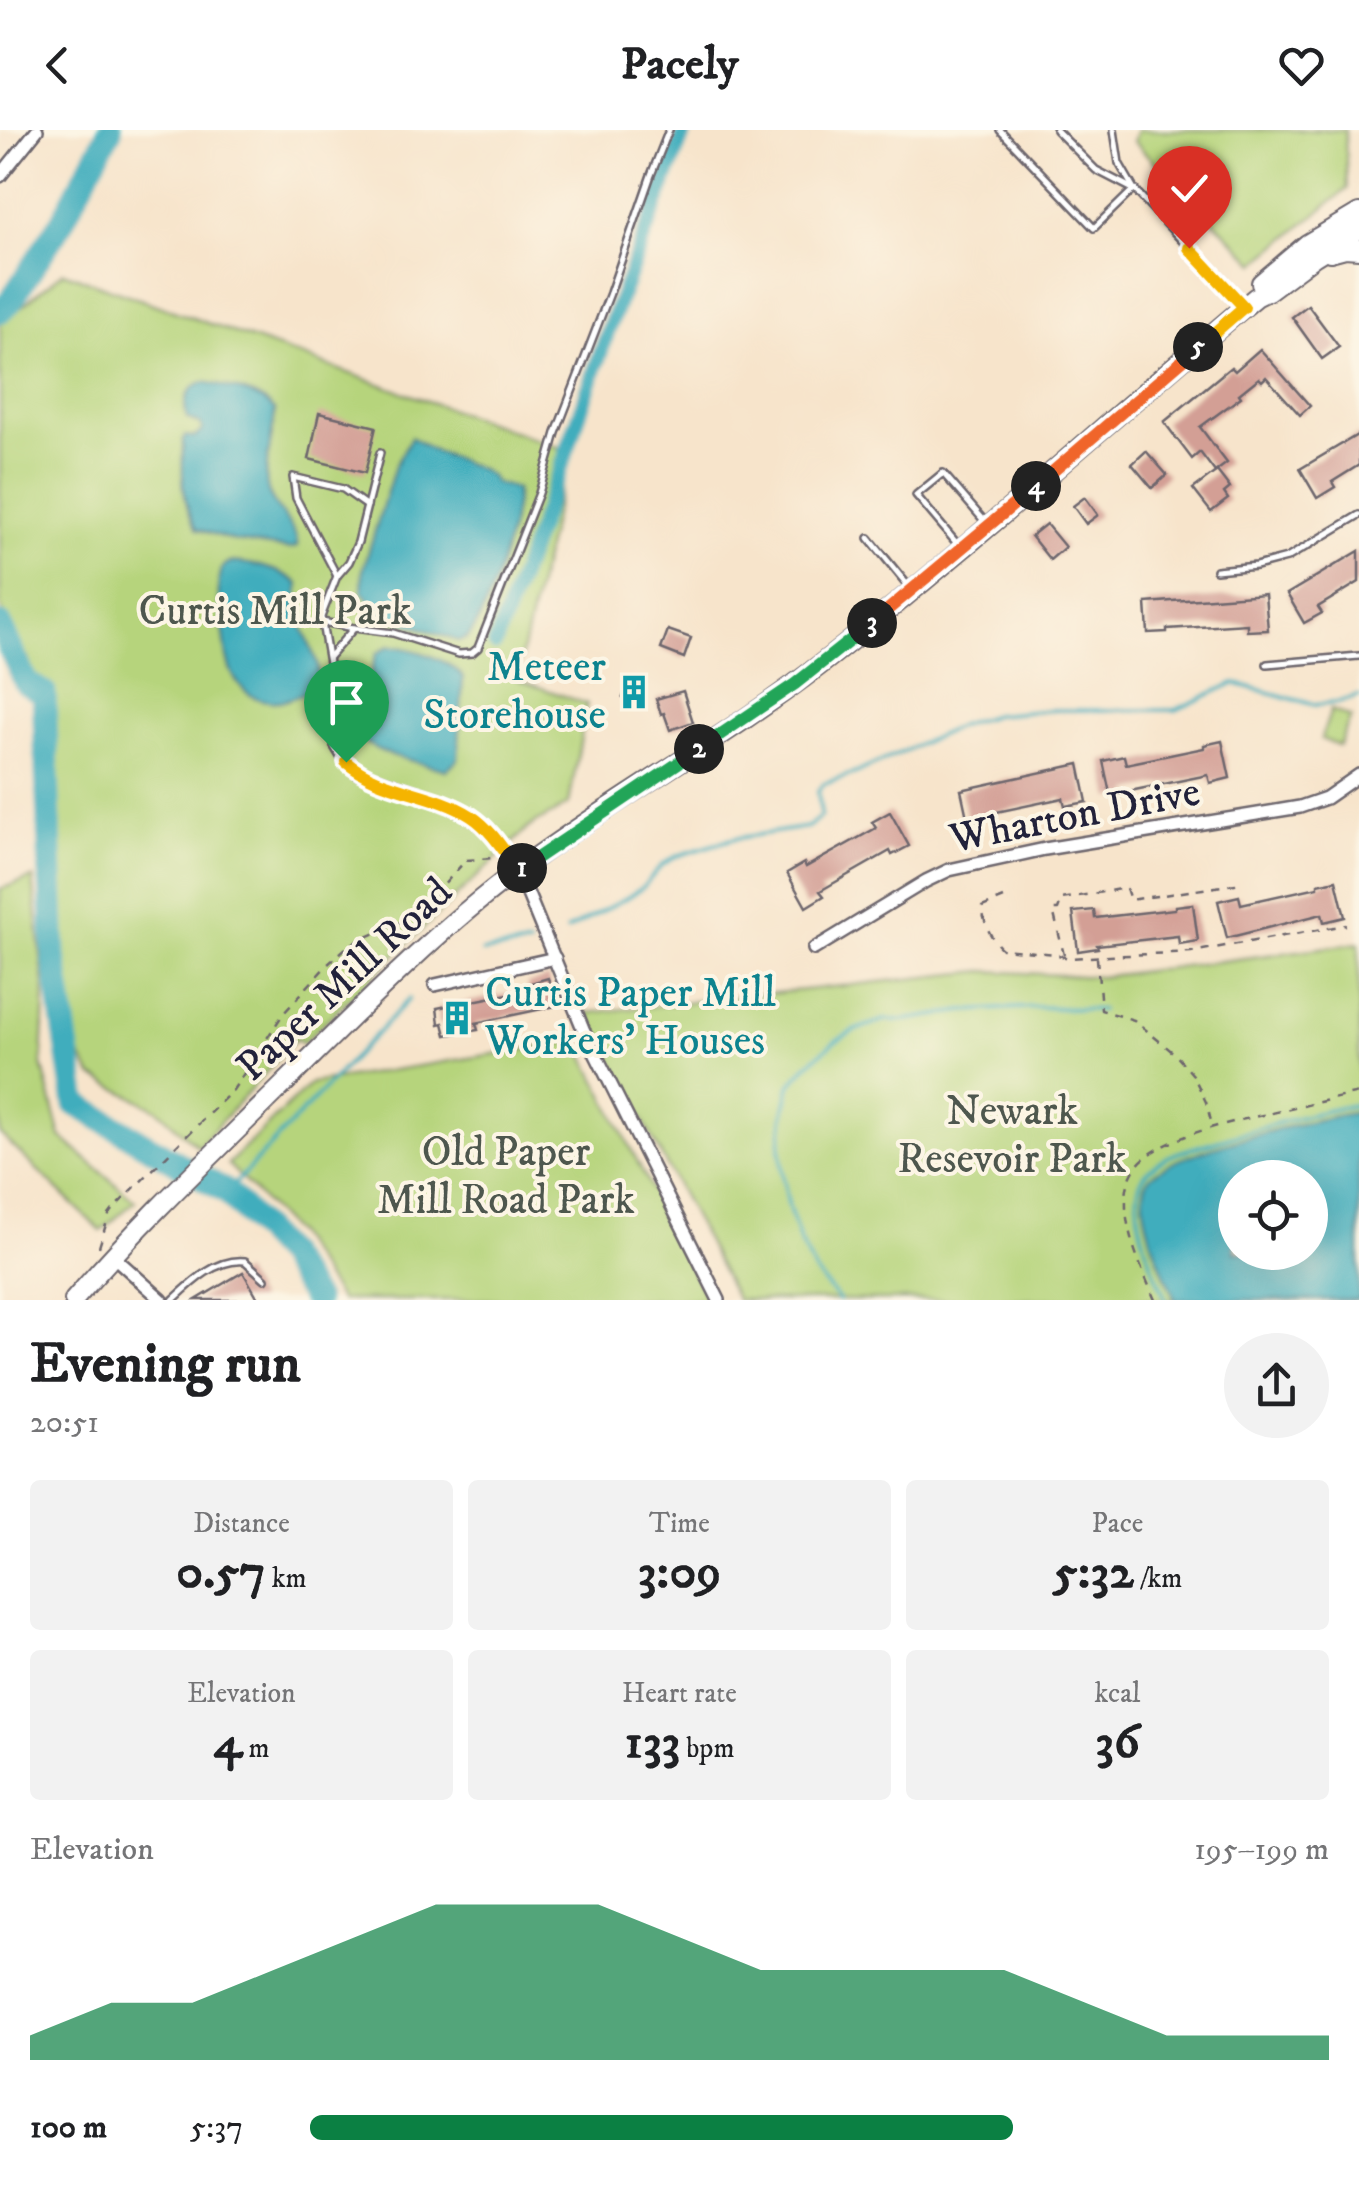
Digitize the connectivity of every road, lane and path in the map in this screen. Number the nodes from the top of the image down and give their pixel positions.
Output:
1 (37, 130) edge
2 (670, 130) edge
3 (1000, 130) edge
4 (1056, 130) edge
5 (1114, 130) edge
6 (0, 176) edge
7 (1134, 189) junction
8 (1359, 213) edge
9 (1359, 228) edge
10 (1359, 249) edge
11 (1314, 256) junction
12 (1250, 302) junction
13 (380, 453) dead end
14 (367, 506) junction
15 (1359, 515) edge
16 (988, 526) junction
17 (869, 538) dead end
18 (962, 549) junction
19 (1216, 570) dead end
20 (337, 576) junction
21 (912, 590) junction
22 (322, 622) junction
23 (354, 628) junction
24 (1359, 656) edge
25 (330, 657) junction
26 (1268, 664) dead end
27 (337, 746) joint
28 (1359, 775) edge
29 (493, 858) dead end
30 (518, 870) junction
31 (1242, 882) dead end
32 (1004, 898) dead end
33 (1346, 925) dead end
34 (814, 948) dead end
35 (1097, 956) junction
36 (1064, 957) junction
37 (555, 958) junction
38 (435, 985) dead end
39 (1359, 1093) edge
40 (1212, 1128) junction
41 (106, 1252) junction
42 (264, 1279) dead end
43 (74, 1300) edge
44 (162, 1300) edge
45 (173, 1300) edge
46 (718, 1300) edge
47 (1155, 1300) edge

1 - 6 street
2 - 23 lane
3 - 7 lane
4 - 7 lane
5 - 7 lane
7 - 12 lane
8 - 12 main road, Paper Mill Road
9 - 11 main road, Paper Mill Road
10 - 11 main road
11 - 12 main road, Paper Mill Road
12 - 16 main road, Paper Mill Road
13 - 14 lane
14 - 20 lane
14 - 20 lane
15 - 19 lane
16 - 18 main road, Paper Mill Road
16 - 18 lane
17 - 21 lane
18 - 21 main road, Paper Mill Road
20 - 22 lane
21 - 30 main road, Paper Mill Road
22 - 23 lane
22 - 25 lane
23 - 25 lane
24 - 26 lane
25 - 27 lane
27 - 30 street
28 - 34 street, Wharton Drive
29 - 41 path
30 - 37 street
30 - 41 main road, Paper Mill Road
31 - 36 path
32 - 36 path
33 - 35 path
35 - 36 path
35 - 40 path
37 - 38 street
37 - 46 street
39 - 40 path
40 - 47 path
41 - 43 main road, Paper Mill Road
41 - 44 street
42 - 45 lane

